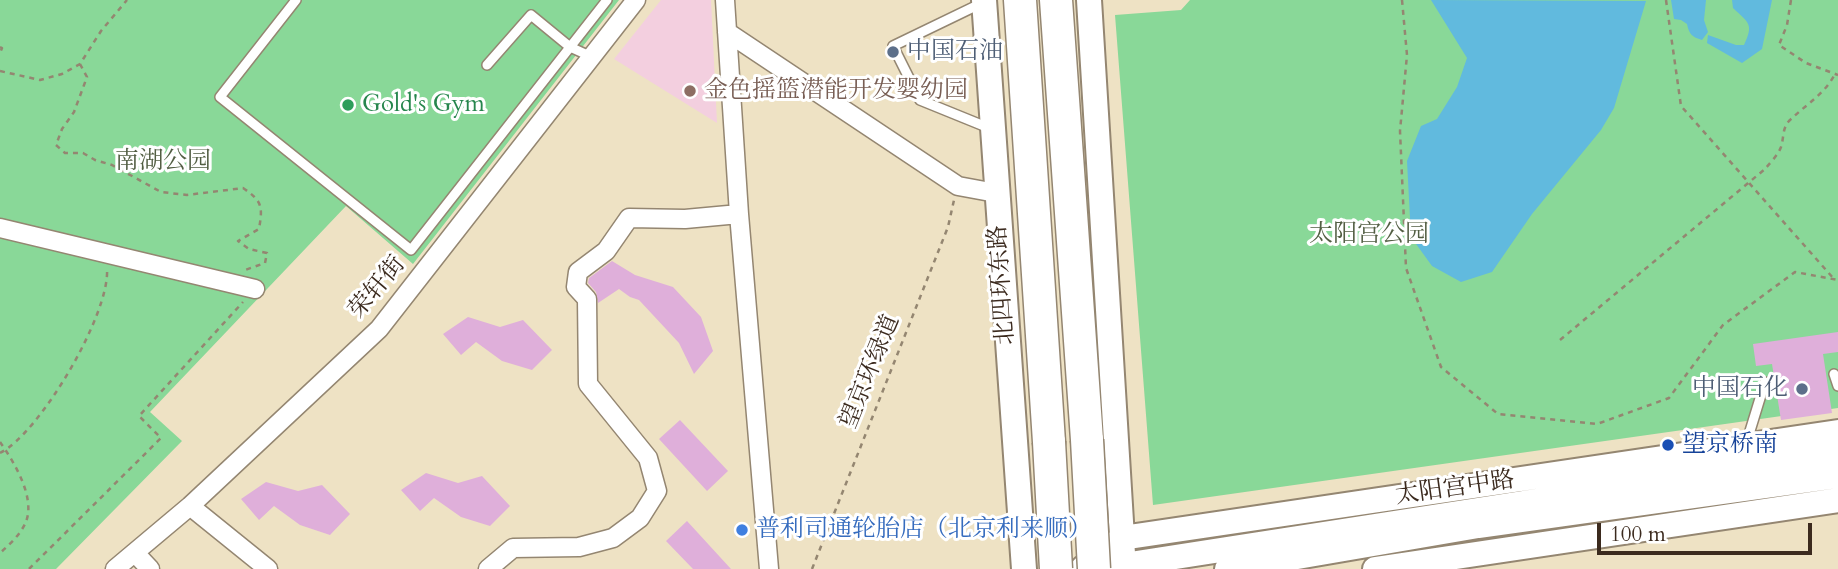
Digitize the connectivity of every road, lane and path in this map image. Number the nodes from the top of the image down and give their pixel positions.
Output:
1 (127, 0) edge
2 (296, 0) edge
3 (607, 0) edge
4 (636, 0) edge
5 (725, 0) edge
6 (1020, 0) edge
7 (1056, 0) edge
8 (1089, 0) edge
9 (1402, 0) edge
10 (1665, 0) edge
11 (1791, 0) edge
12 (984, 1) edge
13 (727, 32) junction
14 (0, 47) edge
15 (570, 47) junction
16 (0, 53) edge
17 (592, 57) junction
18 (80, 64) junction
19 (488, 65) dead end
20 (0, 71) edge
21 (1837, 75) edge
22 (992, 129) junction
23 (1749, 182) junction
24 (958, 186) junction
25 (996, 193) junction
26 (739, 214) junction
27 (0, 228) edge
28 (103, 252) junction
29 (1836, 279) edge
30 (226, 282) junction
31 (255, 289) joint
32 (1560, 340) dead end
33 (1834, 374) dead end
34 (1765, 382) dead end
35 (1838, 386) edge
36 (1838, 432) edge
37 (0, 442) edge
38 (1745, 446) junction
39 (6, 450) junction
40 (0, 453) edge
41 (1838, 454) edge
42 (1560, 473) junction
43 (1118, 474) junction
44 (1838, 476) edge
45 (1018, 480) junction
46 (1838, 499) edge
47 (1504, 505) junction
48 (190, 506) junction
49 (1478, 526) junction
50 (1122, 538) junction
51 (1565, 540) junction
52 (0, 553) edge
53 (135, 553) junction
54 (1110, 568) edge
55 (29, 569) edge
56 (115, 569) edge
57 (150, 569) edge
58 (268, 569) edge
59 (488, 569) edge
60 (769, 569) edge
61 (812, 569) edge
62 (1024, 569) edge
63 (1056, 569) edge
64 (1071, 569) edge
65 (1081, 569) edge
66 (1227, 569) edge
67 (1375, 569) edge

1 - 18 path
2 - 15 lane
3 - 15 lane
4 - 17 street, 荣轩街
5 - 13 street
6 - 63 highway, 北四环东路, bridge
7 - 54 highway, bridge
8 - 43 street
9 - 29 path
10 - 23 path
11 - 21 path
12 - 22 street, 北四环东路
12 - 22 lane
13 - 24 street
13 - 26 street
14 - 16 path
15 - 17 lane
15 - 19 lane
17 - 48 street, 荣轩街
18 - 20 path
18 - 30 path
21 - 23 path
22 - 25 street, 北四环东路
23 - 29 path
23 - 32 path
24 - 25 street
24 - 61 path, 望京环绿道
25 - 45 street, 北四环东路
26 - 59 street
26 - 60 street
27 - 28 street
28 - 30 street
28 - 39 path
30 - 31 street
31 - 55 path
33 - 35 lane
34 - 38 lane
36 - 38 street, 太阳宫中路
37 - 39 path
38 - 42 street, 太阳宫中路
39 - 40 path
39 - 52 path
41 - 47 street, 太阳宫中路
42 - 47 street
42 - 50 street, 太阳宫中路
43 - 45 street
43 - 50 street
44 - 49 street, 太阳宫中路
45 - 62 street, 北四环东路
45 - 64 street
46 - 51 street
47 - 54 street, 太阳宫中路
48 - 53 street, 荣轩街
48 - 58 street
49 - 51 street
49 - 66 street, 太阳宫中路
50 - 54 street
50 - 65 street, 太阳宫中路
51 - 67 street
53 - 56 street, 荣轩街
53 - 57 street

